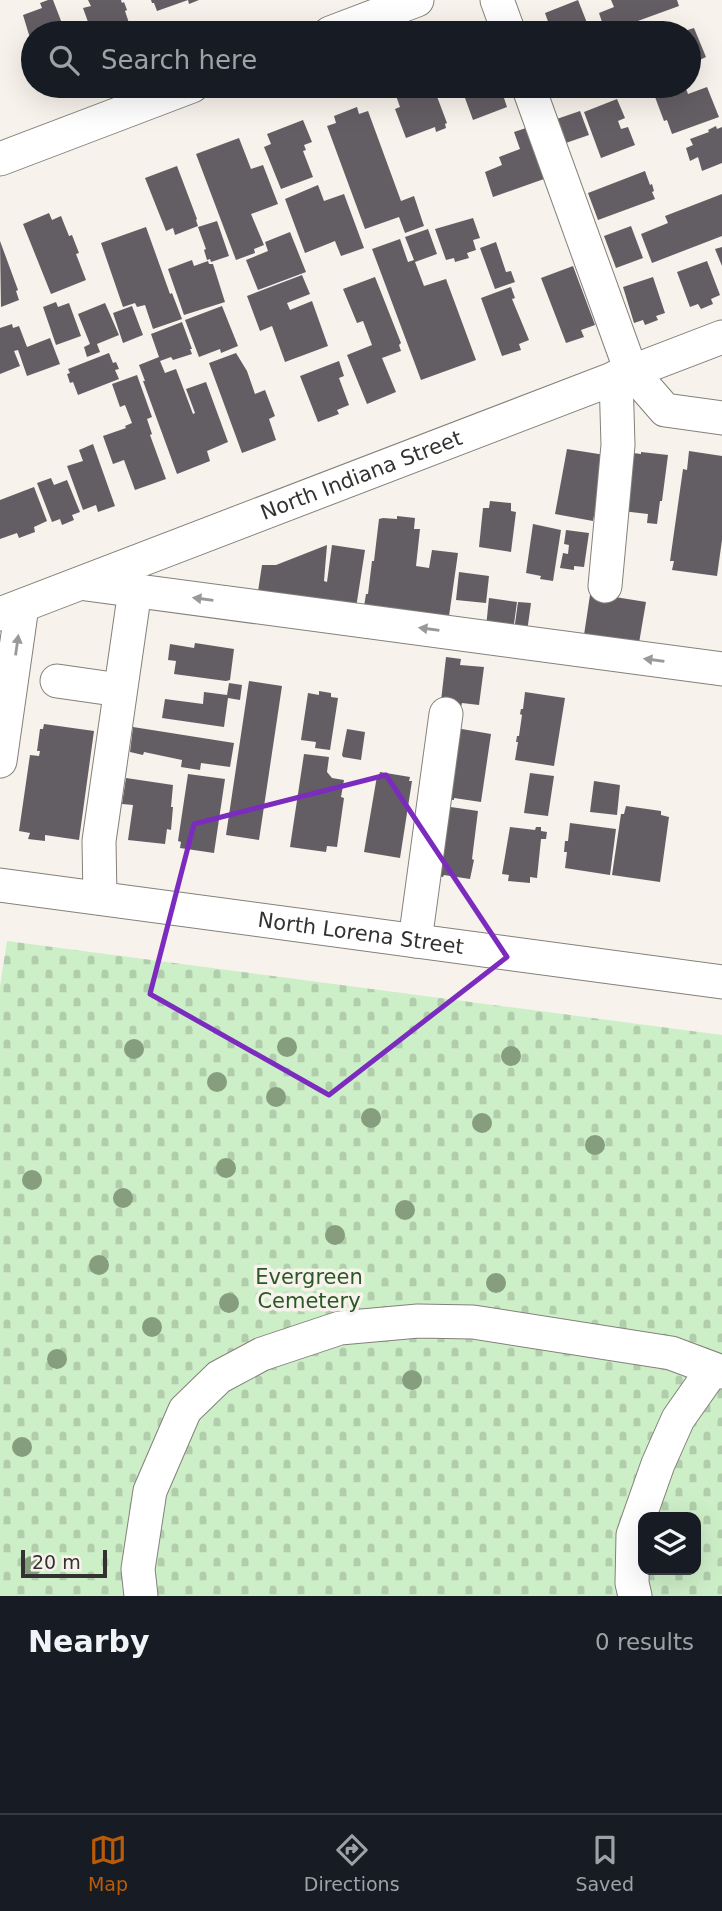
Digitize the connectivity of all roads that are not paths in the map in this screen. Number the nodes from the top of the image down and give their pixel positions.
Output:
1 (417, 0) edge
2 (496, 0) edge
3 (362, 21) edge
4 (504, 21) edge
5 (160, 98) edge
6 (532, 98) edge
7 (0, 159) edge
8 (722, 337) edge
9 (624, 374) junction
10 (722, 418) edge
11 (81, 583) junction
12 (605, 586) dead end
13 (135, 590) junction
14 (7, 606) edge
15 (722, 669) edge
16 (57, 681) dead end
17 (120, 690) junction
18 (446, 714) dead end
19 (0, 761) edge
20 (0, 885) edge
21 (100, 898) junction
22 (415, 940) junction
23 (722, 982) edge
24 (718, 1370) edge
25 (141, 1596) edge
26 (635, 1596) edge

1 - 3 street
2 - 4 street
5 - 7 street
6 - 9 street
8 - 9 street, North Indiana Street
9 - 10 street
9 - 11 street, North Indiana Street
9 - 12 street
11 - 13 street
11 - 14 street, North Indiana Street
15 -> 13 street
13 - 17 street
19 -> 14 street
16 - 17 street
17 - 21 street
18 - 22 street
20 - 21 street, North Lorena Street
21 - 22 street, North Lorena Street
22 - 23 street, North Lorena Street
24 - 25 street
24 - 26 street

